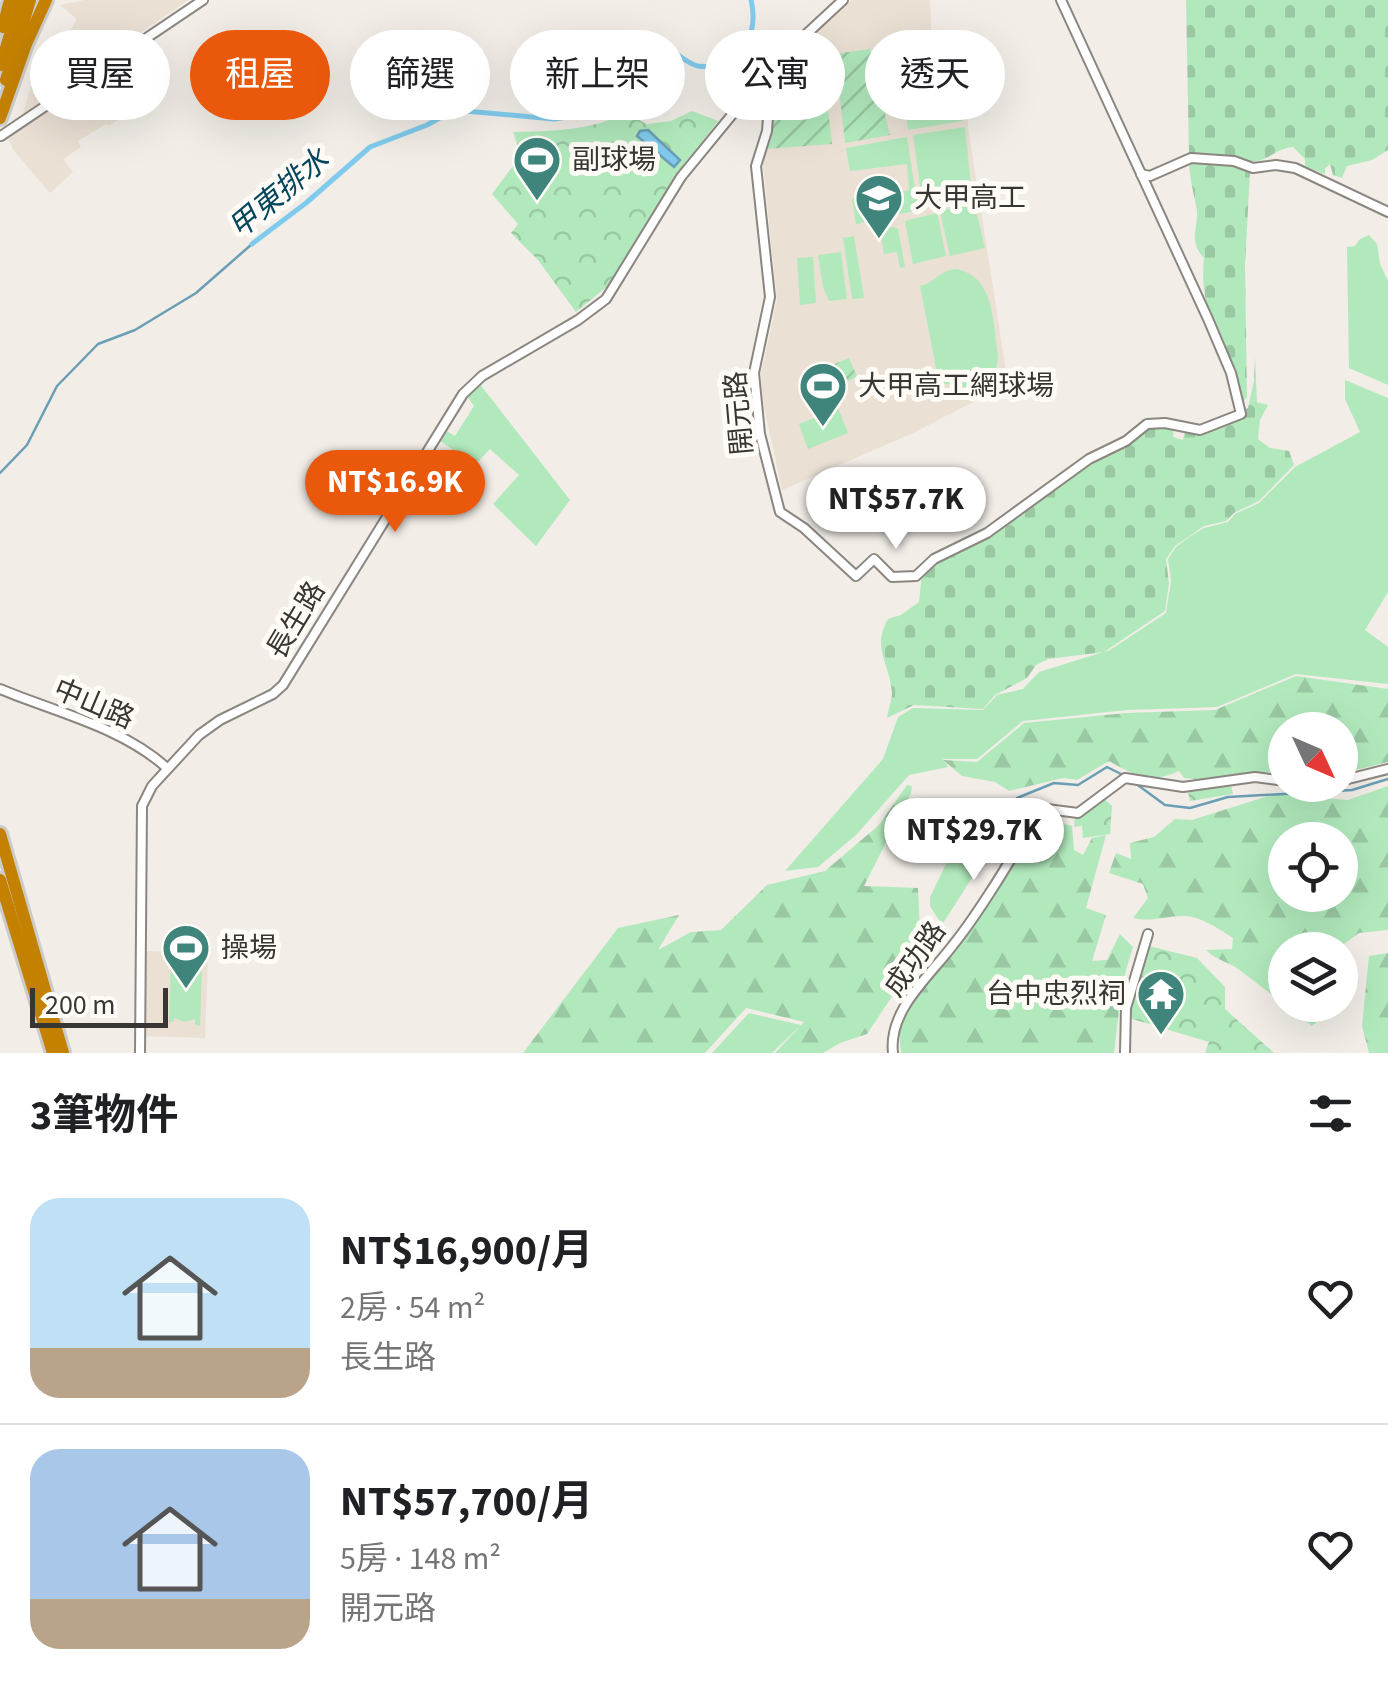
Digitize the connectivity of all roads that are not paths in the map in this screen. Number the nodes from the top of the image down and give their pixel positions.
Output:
1 (10, 0) edge
2 (20, 0) edge
3 (30, 0) edge
4 (46, 0) edge
5 (203, 0) edge
6 (843, 0) edge
7 (1061, 0) edge
8 (811, 30) edge
9 (0, 43) edge
10 (0, 71) edge
11 (0, 107) edge
12 (0, 118) edge
13 (727, 120) edge
14 (768, 120) edge
15 (1, 136) edge
16 (1138, 171) junction
17 (1388, 212) edge
18 (0, 689) edge
19 (167, 768) junction
20 (1388, 769) edge
21 (1358, 776) edge
22 (1268, 779) edge
23 (0, 834) edge
24 (0, 880) edge
25 (1148, 934) dead end
26 (52, 1053) edge
27 (63, 1053) edge
28 (140, 1053) edge
29 (894, 1053) edge
30 (1125, 1053) edge

1 - 9 highway
2 - 10 highway
3 - 11 highway
4 - 12 highway
5 - 15 street
6 - 8 street
7 - 16 street
13 - 19 street, 長生路
14 - 16 street, 開元路
16 - 17 street
18 - 19 street, 中山路
19 - 28 street, 長生路
20 - 21 street
22 - 29 street, 成功路
23 - 27 highway
24 - 26 highway
25 - 30 street

